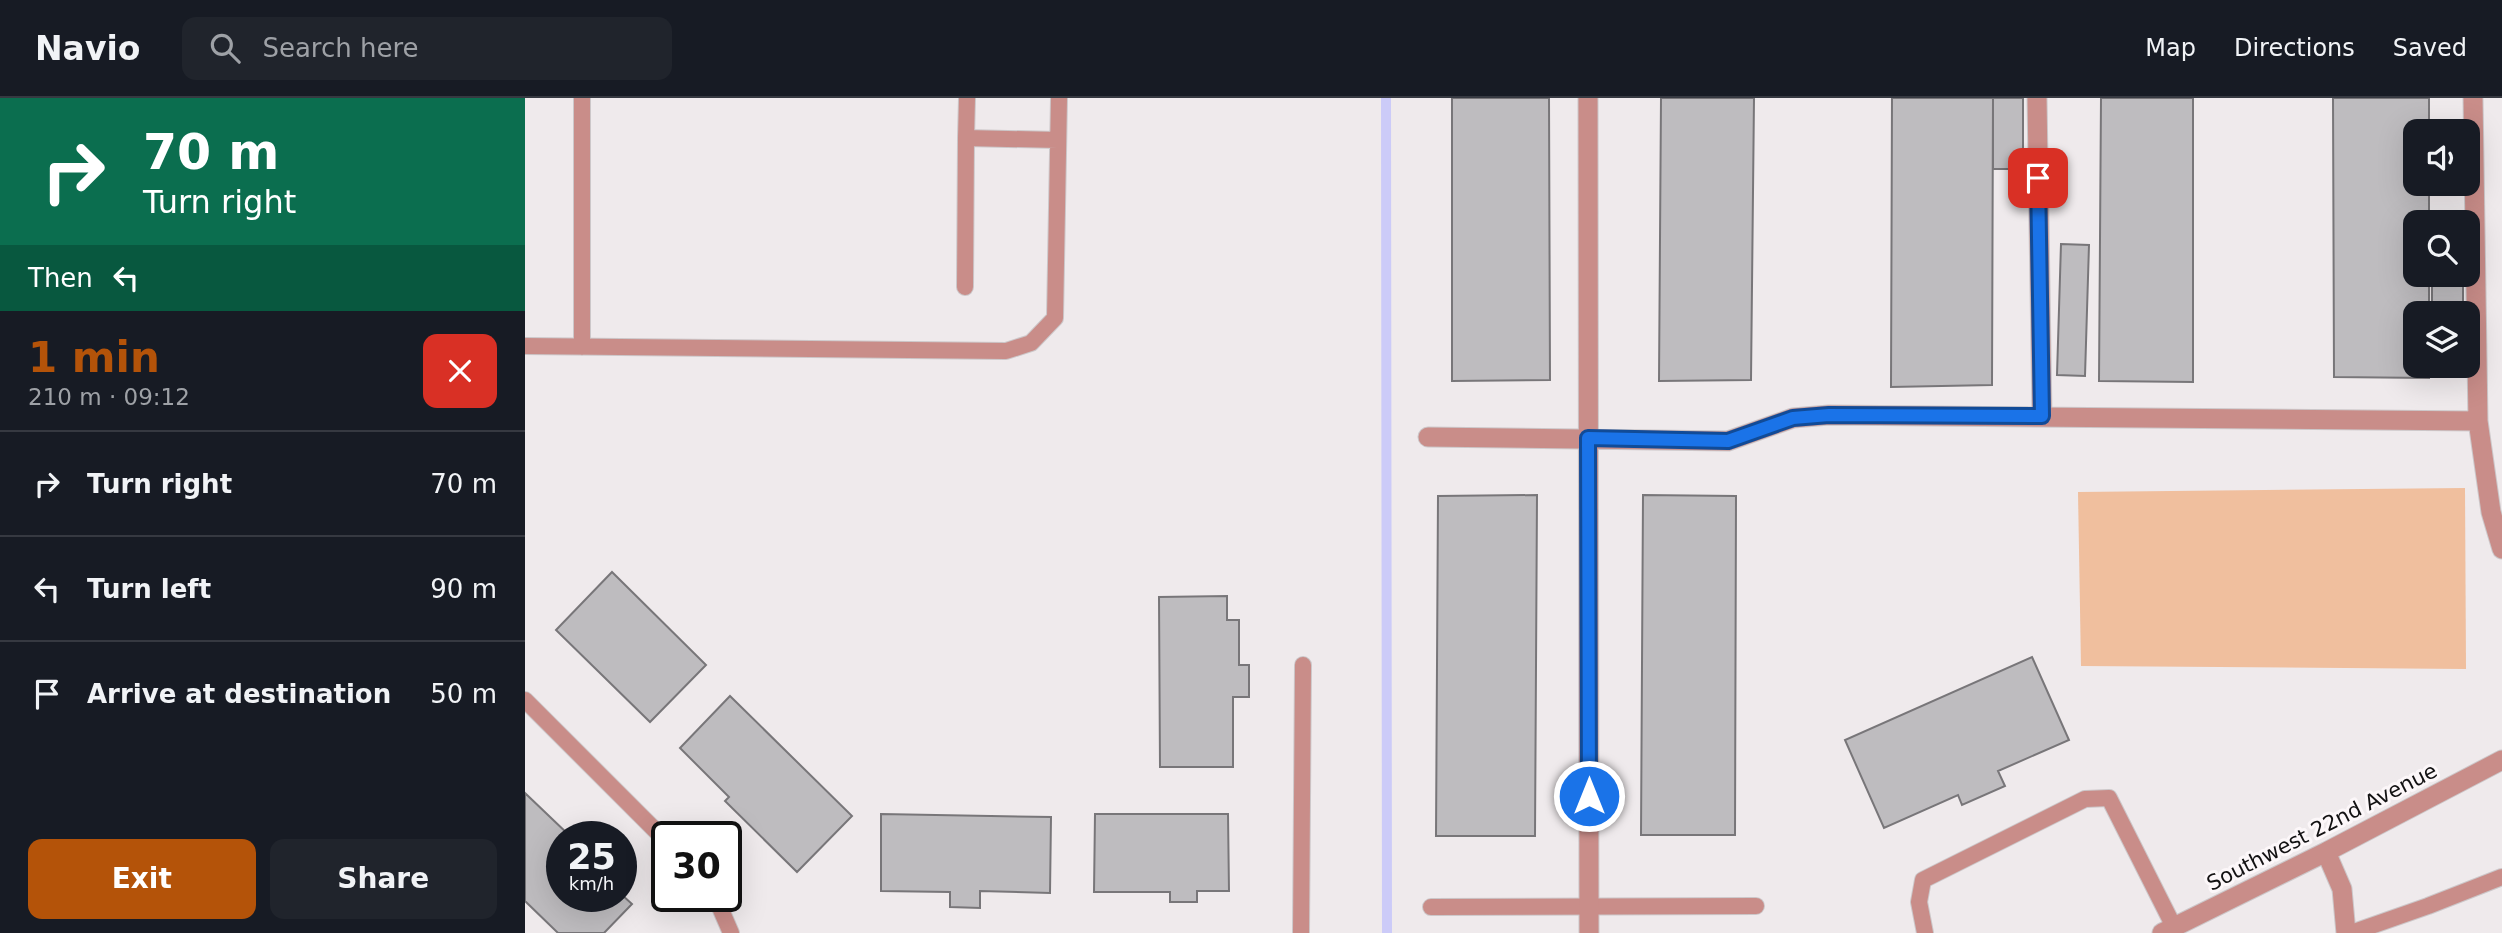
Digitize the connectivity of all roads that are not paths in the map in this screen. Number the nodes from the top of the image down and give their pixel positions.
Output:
1 (582, 98) edge
2 (967, 98) edge
3 (1059, 98) edge
4 (1588, 98) edge
5 (2036, 98) edge
6 (2473, 98) edge
7 (966, 138) junction
8 (1058, 140) junction
9 (965, 286) dead end
10 (525, 346) edge
11 (582, 347) junction
12 (2042, 416) junction
13 (2478, 421) junction
14 (1429, 436) dead end
15 (1588, 438) junction
16 (2502, 549) edge
17 (1303, 665) dead end
18 (525, 700) edge
19 (2502, 760) edge
20 (651, 826) edge
21 (2326, 852) junction
22 (2502, 877) edge
23 (1589, 906) junction
24 (1756, 906) dead end
25 (1430, 907) dead end
26 (722, 912) edge
27 (2168, 930) edge
28 (731, 933) edge
29 (1301, 933) edge
30 (1589, 933) edge
31 (1925, 933) edge
32 (2348, 933) edge

1 - 11 lane
2 - 7 lane
3 - 8 lane
4 - 15 street
5 - 12 street
6 - 13 street
7 - 8 lane
7 - 9 lane
8 - 11 lane
10 - 11 lane
12 - 13 street
12 - 15 street
13 - 16 street
14 - 15 street
15 - 23 street
17 - 29 lane
18 - 20 lane
19 - 21 street, Southwest 22nd Avenue
21 - 27 street, Southwest 22nd Avenue
21 - 32 street
22 - 32 lane
23 - 24 lane
23 - 25 lane
23 - 30 street
26 - 28 lane
27 - 31 lane

